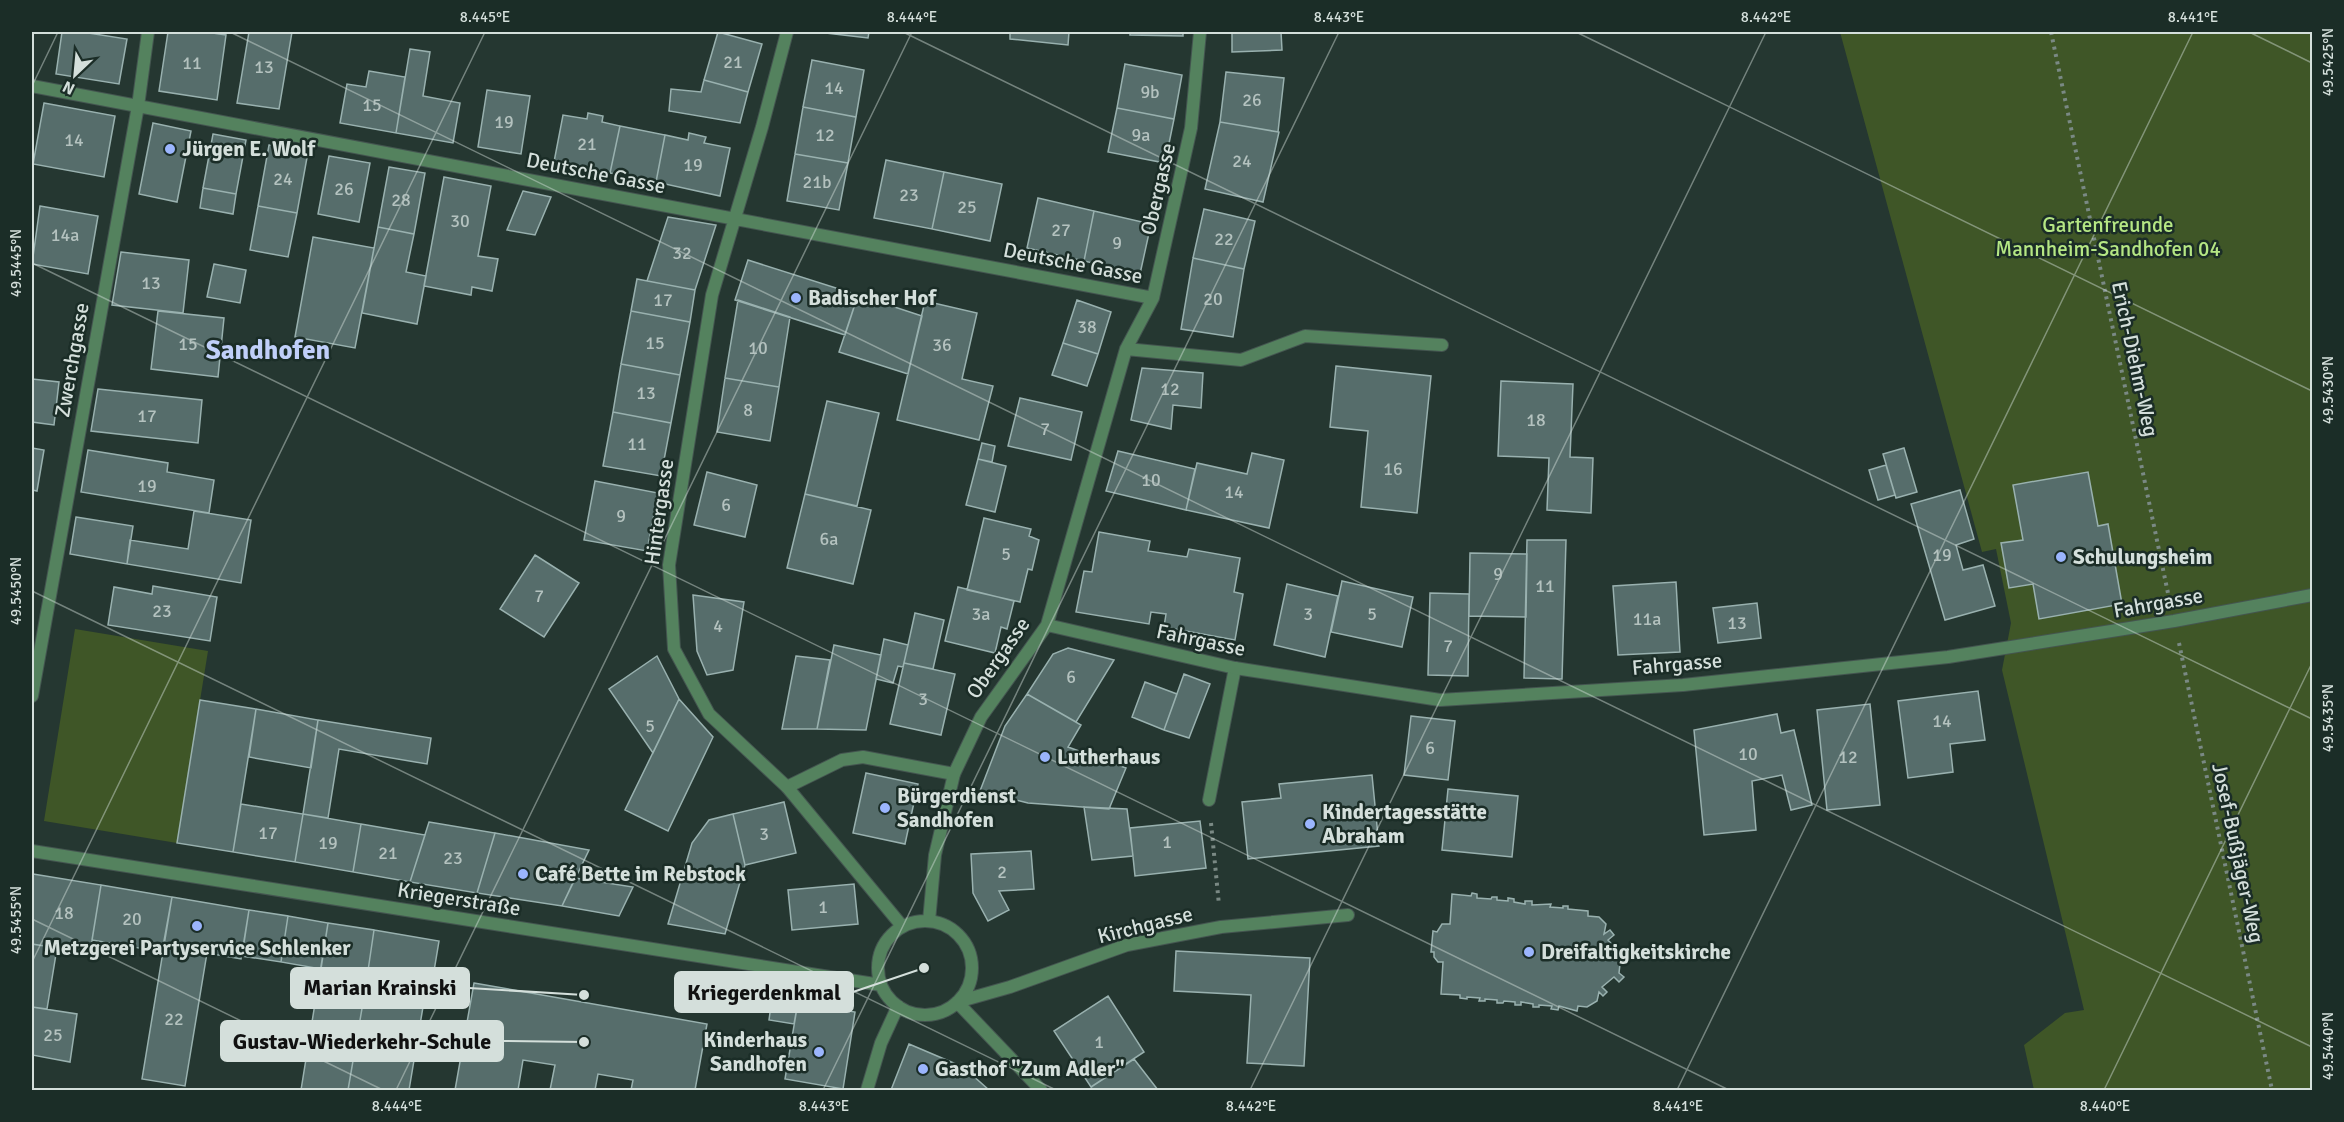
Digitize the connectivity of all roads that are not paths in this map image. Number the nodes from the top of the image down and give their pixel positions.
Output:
1 (148, 32) edge
2 (787, 32) edge
3 (1200, 32) edge
4 (32, 86) edge
5 (138, 106) junction
6 (736, 219) junction
7 (1153, 298) junction
8 (1442, 345) dead end
9 (1126, 349) junction
10 (2313, 595) edge
11 (1047, 625) junction
12 (1235, 668) junction
13 (32, 696) edge
14 (954, 774) junction
15 (787, 787) junction
16 (1209, 800) road end
17 (32, 851) edge
18 (1348, 915) dead end
19 (929, 921) junction
20 (902, 926) junction
21 (881, 985) junction
22 (957, 1002) junction
23 (898, 1006) junction
24 (867, 1090) edge
25 (1041, 1090) edge

1 - 5 street, Zwerchgasse
2 - 6 street, Hintergasse
3 - 7 street, Obergasse
4 - 5 street, Deutsche Gasse
5 - 6 street, Deutsche Gasse
5 - 13 street, Zwerchgasse
6 - 7 street, Deutsche Gasse
6 - 15 street, Hintergasse
7 - 9 street, Obergasse
8 - 9 street
9 - 11 street, Obergasse
10 - 12 street, Fahrgasse
11 - 12 street, Fahrgasse
11 - 14 street, Obergasse
12 - 16 street
14 - 15 street
14 - 19 street, Obergasse
15 - 20 street, Hintergasse
17 - 21 street, Kriegerstraße
18 - 22 street, Kirchgasse
19 - 20 street
19 - 22 street
20 - 21 street
21 - 23 street
22 - 23 street
22 - 25 street
23 - 24 street

